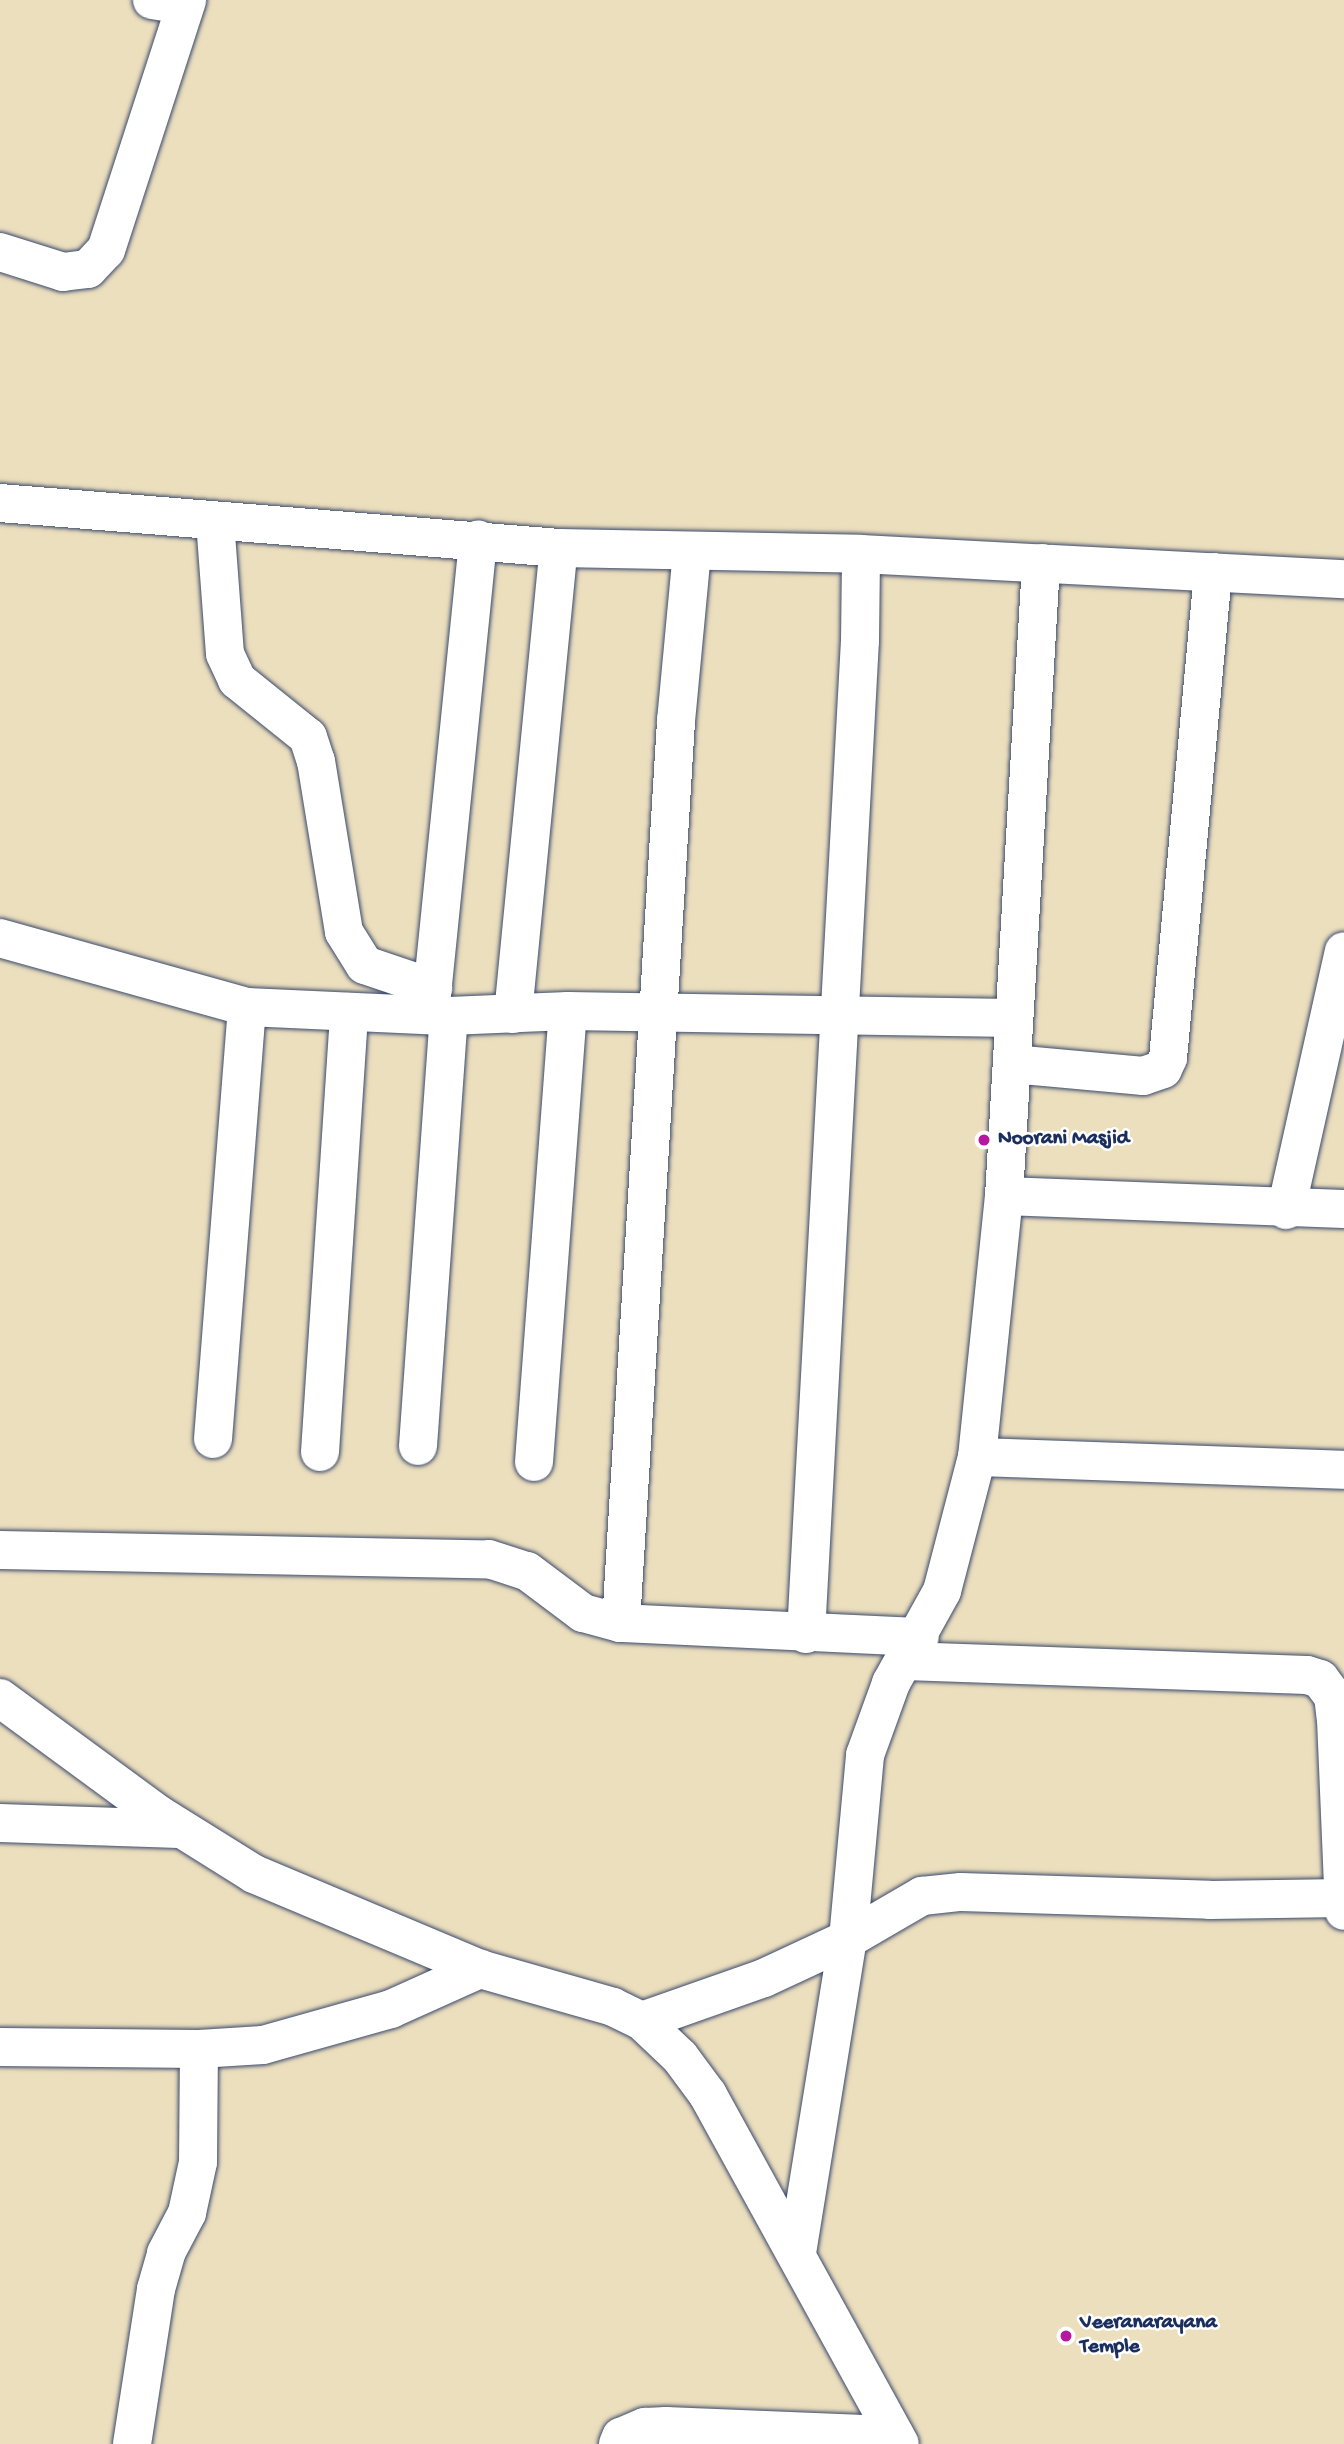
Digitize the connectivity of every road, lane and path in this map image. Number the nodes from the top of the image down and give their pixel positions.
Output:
1 (175, 2) edge
2 (0, 252) edge
3 (0, 503) edge
4 (215, 521) junction
5 (478, 540) junction
6 (558, 548) junction
7 (692, 552) junction
8 (861, 554) junction
9 (1041, 563) junction
10 (1213, 572) junction
11 (1344, 579) edge
12 (0, 937) edge
13 (1344, 951) edge
14 (247, 1007) junction
15 (437, 1007) junction
16 (568, 1011) junction
17 (349, 1012) junction
18 (658, 1012) junction
19 (513, 1014) junction
20 (840, 1014) junction
21 (1014, 1018) junction
22 (1012, 1064) junction
23 (1004, 1196) junction
24 (1344, 1209) edge
25 (1286, 1210) junction
26 (214, 1439) dead end
27 (418, 1446) dead end
28 (320, 1452) dead end
29 (977, 1457) junction
30 (534, 1462) dead end
31 (1344, 1470) edge
32 (0, 1550) edge
33 (621, 1623) junction
34 (806, 1634) junction
35 (913, 1649) junction
36 (8, 1709) edge
37 (1340, 1719) edge
38 (0, 1823) edge
39 (180, 1829) junction
40 (1343, 1902) edge
41 (848, 1939) junction
42 (480, 1969) junction
43 (642, 2021) junction
44 (0, 2047) edge
45 (199, 2049) junction
46 (797, 2253) junction
47 (898, 2440) edge
48 (132, 2444) edge
49 (618, 2444) edge

1 - 2 street
3 - 4 street
4 - 5 street
4 - 15 street
5 - 6 street
5 - 15 street
6 - 7 street
6 - 19 street
7 - 8 street
7 - 18 street
8 - 9 street
8 - 20 street
9 - 10 street
9 - 21 street
10 - 11 street
10 - 22 street
12 - 14 street
13 - 25 street
14 - 17 street
14 - 26 street
15 - 17 street
15 - 19 street
15 - 27 street
16 - 18 street
16 - 19 street
16 - 30 street
17 - 28 street
18 - 20 street
18 - 33 street
20 - 21 street
20 - 34 street
21 - 22 street
22 - 23 street
23 - 25 street
23 - 29 street
24 - 25 street
29 - 31 street
29 - 35 street
32 - 33 street
33 - 34 street
34 - 35 street
35 - 37 street
35 - 41 street
36 - 39 street
37 - 40 street
38 - 39 street
39 - 42 street
40 - 41 street
41 - 43 street
41 - 46 street
42 - 43 street
42 - 45 street
43 - 46 street
44 - 45 street
45 - 48 street
46 - 47 street
47 - 49 street

